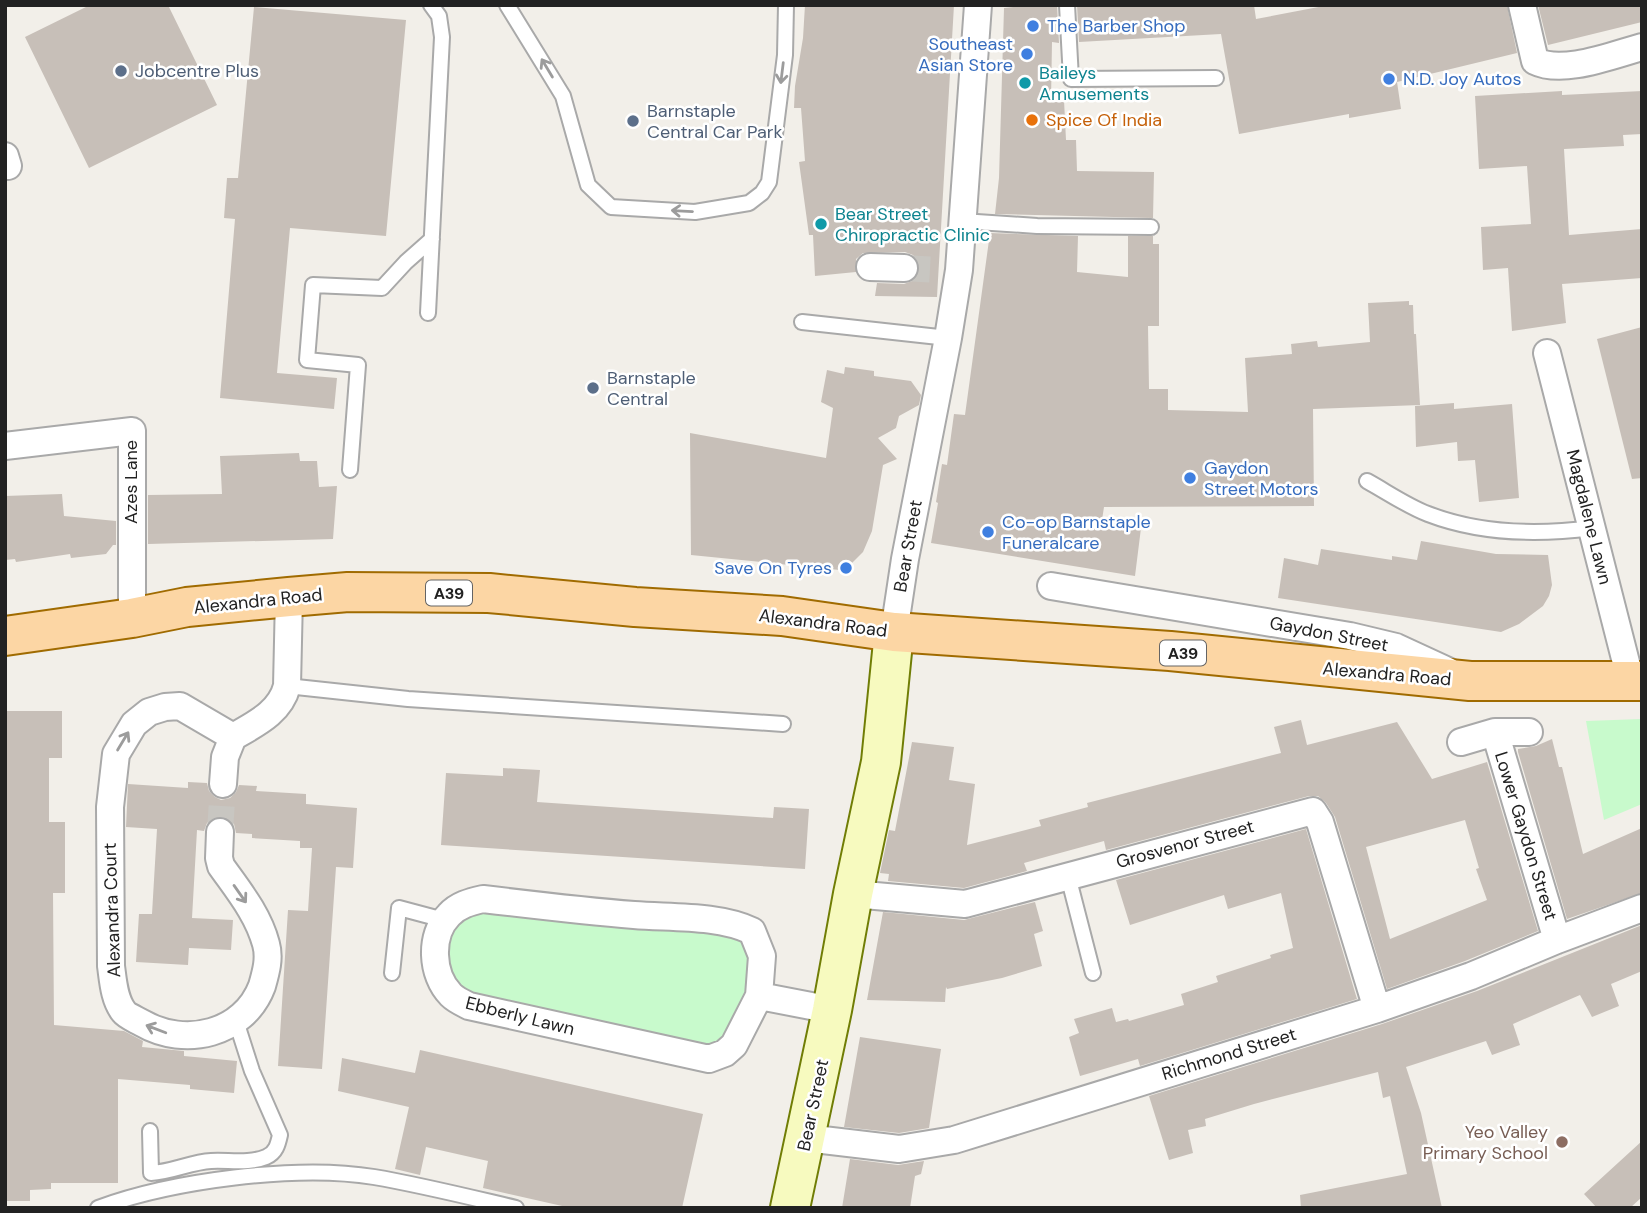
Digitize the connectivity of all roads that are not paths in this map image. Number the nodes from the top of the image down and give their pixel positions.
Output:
1 (431, 5) edge
2 (507, 5) edge
3 (786, 5) edge
4 (978, 5) edge
5 (1067, 5) edge
6 (1522, 5) edge
7 (1642, 47) edge
8 (1216, 78) dead end
9 (962, 221) junction
10 (1151, 227) dead end
11 (432, 239) junction
12 (870, 267) dead end
13 (904, 268) tunnel mouth
14 (428, 313) dead end
15 (802, 322) dead end
16 (948, 338) junction
17 (1547, 353) dead end
18 (5, 446) edge
19 (350, 470) dead end
20 (1367, 481) dead end
21 (1592, 528) junction
22 (1051, 586) dead end
23 (289, 597) junction
24 (1182, 607) junction
25 (132, 618) junction
26 (894, 632) junction
27 (5, 636) edge
28 (1170, 651) junction
29 (1470, 681) junction
30 (1636, 682) edge
31 (286, 686) junction
32 (783, 724) dead end
33 (1495, 732) junction
34 (1529, 732) dead end
35 (233, 737) junction
36 (1461, 742) dead end
37 (223, 784) tunnel mouth
38 (220, 832) tunnel mouth
39 (1068, 876) junction
40 (853, 894) junction
41 (1642, 908) edge
42 (444, 920) junction
43 (1558, 940) junction
44 (392, 973) dead end
45 (1093, 973) dead end
46 (759, 996) junction
47 (1377, 1009) junction
48 (832, 1010) junction
49 (236, 1021) junction
50 (149, 1131) dead end
51 (806, 1138) junction
52 (98, 1208) edge
53 (516, 1208) edge
54 (790, 1208) edge

1 - 11 lane
3 -> 2 lane
4 - 9 street, Bear Street
5 - 8 lane
6 - 7 street
9 - 10 lane
9 - 16 street, Bear Street
11 - 14 lane
11 - 19 lane
12 - 13 street
15 - 16 lane
16 - 26 street, Bear Street
17 - 21 street, Magdalene Lawn
18 - 25 street, Azes Lane
20 - 21 lane
21 - 30 street, Magdalene Lawn
22 - 24 street, Gaydon Street
23 - 25 main road, Alexandra Road / A39
23 - 26 main road, Alexandra Road / A39
23 - 31 street
24 - 28 street
24 - 29 street, Gaydon Street
25 - 27 main road, Alexandra Road / A39
26 - 28 main road, Alexandra Road / A39
26 - 40 street, Bear Street
28 - 29 main road, Alexandra Road / A39
29 - 30 main road, Alexandra Road / A39
31 - 32 lane
31 - 35 street
33 - 34 street, Lower Gaydon Street
33 - 36 street, Lower Gaydon Street
33 - 43 street, Lower Gaydon Street
35 - 37 street
49 -> 35 street, Alexandra Court
38 -> 49 street, Alexandra Court
39 - 40 street, Grosvenor Street
39 - 45 lane
39 - 47 street, Grosvenor Street
40 - 48 street, Bear Street
41 - 43 street, Richmond Street
42 - 44 lane
42 - 46 street, Ebberly Lawn
42 - 46 street, Ebberly Lawn
43 - 47 street, Richmond Street
46 - 48 street
47 - 51 street, Richmond Street
48 - 51 street, Bear Street
49 - 50 lane
51 - 54 street, Bear Street
52 - 53 lane

